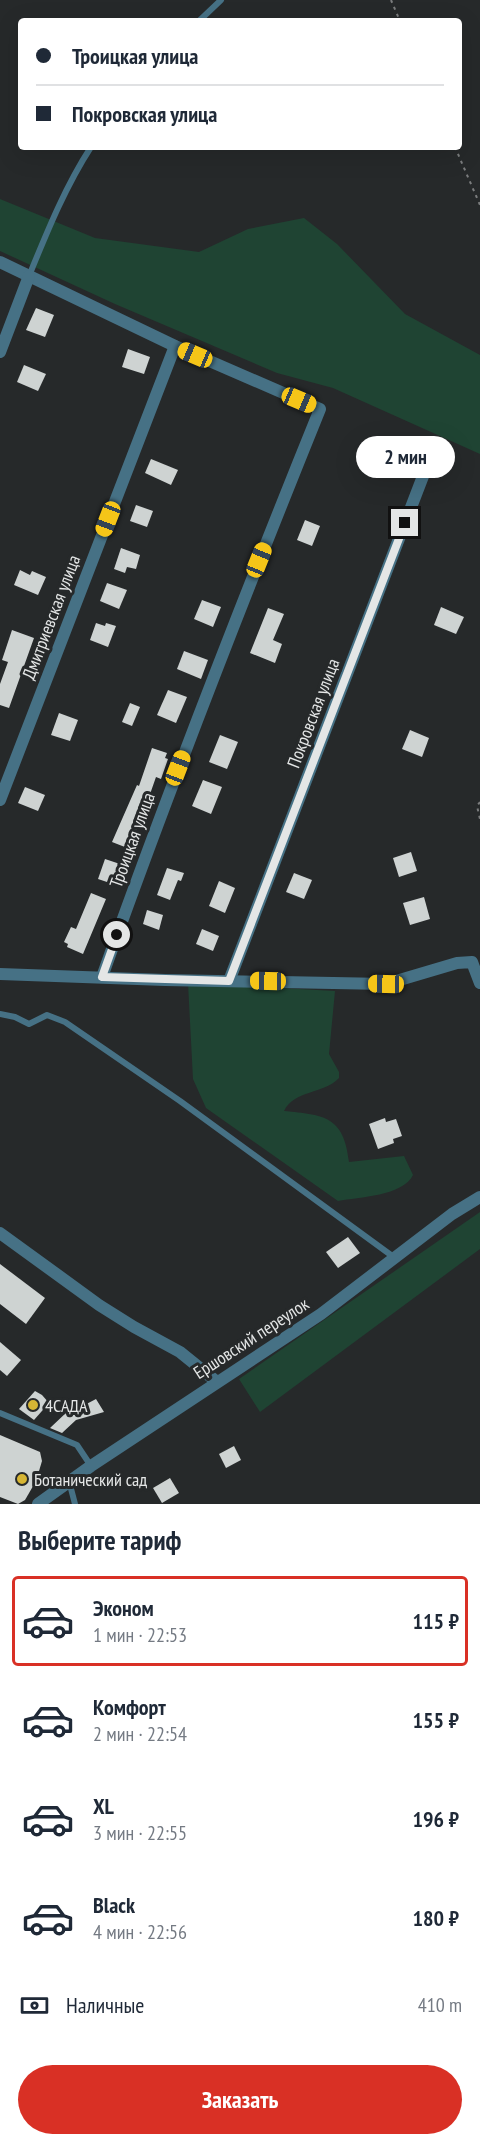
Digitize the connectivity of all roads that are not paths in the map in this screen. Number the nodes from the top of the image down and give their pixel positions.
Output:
1 (221, 0) edge
2 (202, 18) edge
3 (89, 150) edge
4 (0, 262) edge
5 (29, 276) junction
6 (175, 346) junction
7 (0, 352) edge
8 (430, 458) dead end
9 (0, 800) edge
10 (0, 974) edge
11 (102, 977) junction
12 (229, 981) junction
13 (480, 983) edge
14 (0, 1014) edge
15 (480, 1197) edge
16 (0, 1233) edge
17 (395, 1258) junction
18 (217, 1383) junction
19 (0, 1413) edge
20 (91, 1466) junction
21 (69, 1481) junction
22 (38, 1504) edge
23 (75, 1504) edge

1 - 2 lane
3 - 5 lane
4 - 5 street
5 - 6 street
5 - 7 street
6 - 9 street, Дмитриевская улица
6 - 11 street, Троицкая улица
8 - 12 street, Покровская улица
10 - 11 street
11 - 12 street
12 - 13 street
14 - 17 lane
15 - 17 street, Ершовский переулок
16 - 18 street
17 - 18 street, Ершовский переулок
18 - 20 street, Ершовский переулок
19 - 20 lane
20 - 21 street, Ершовский переулок
21 - 22 street, Ершовский переулок
21 - 23 lane

